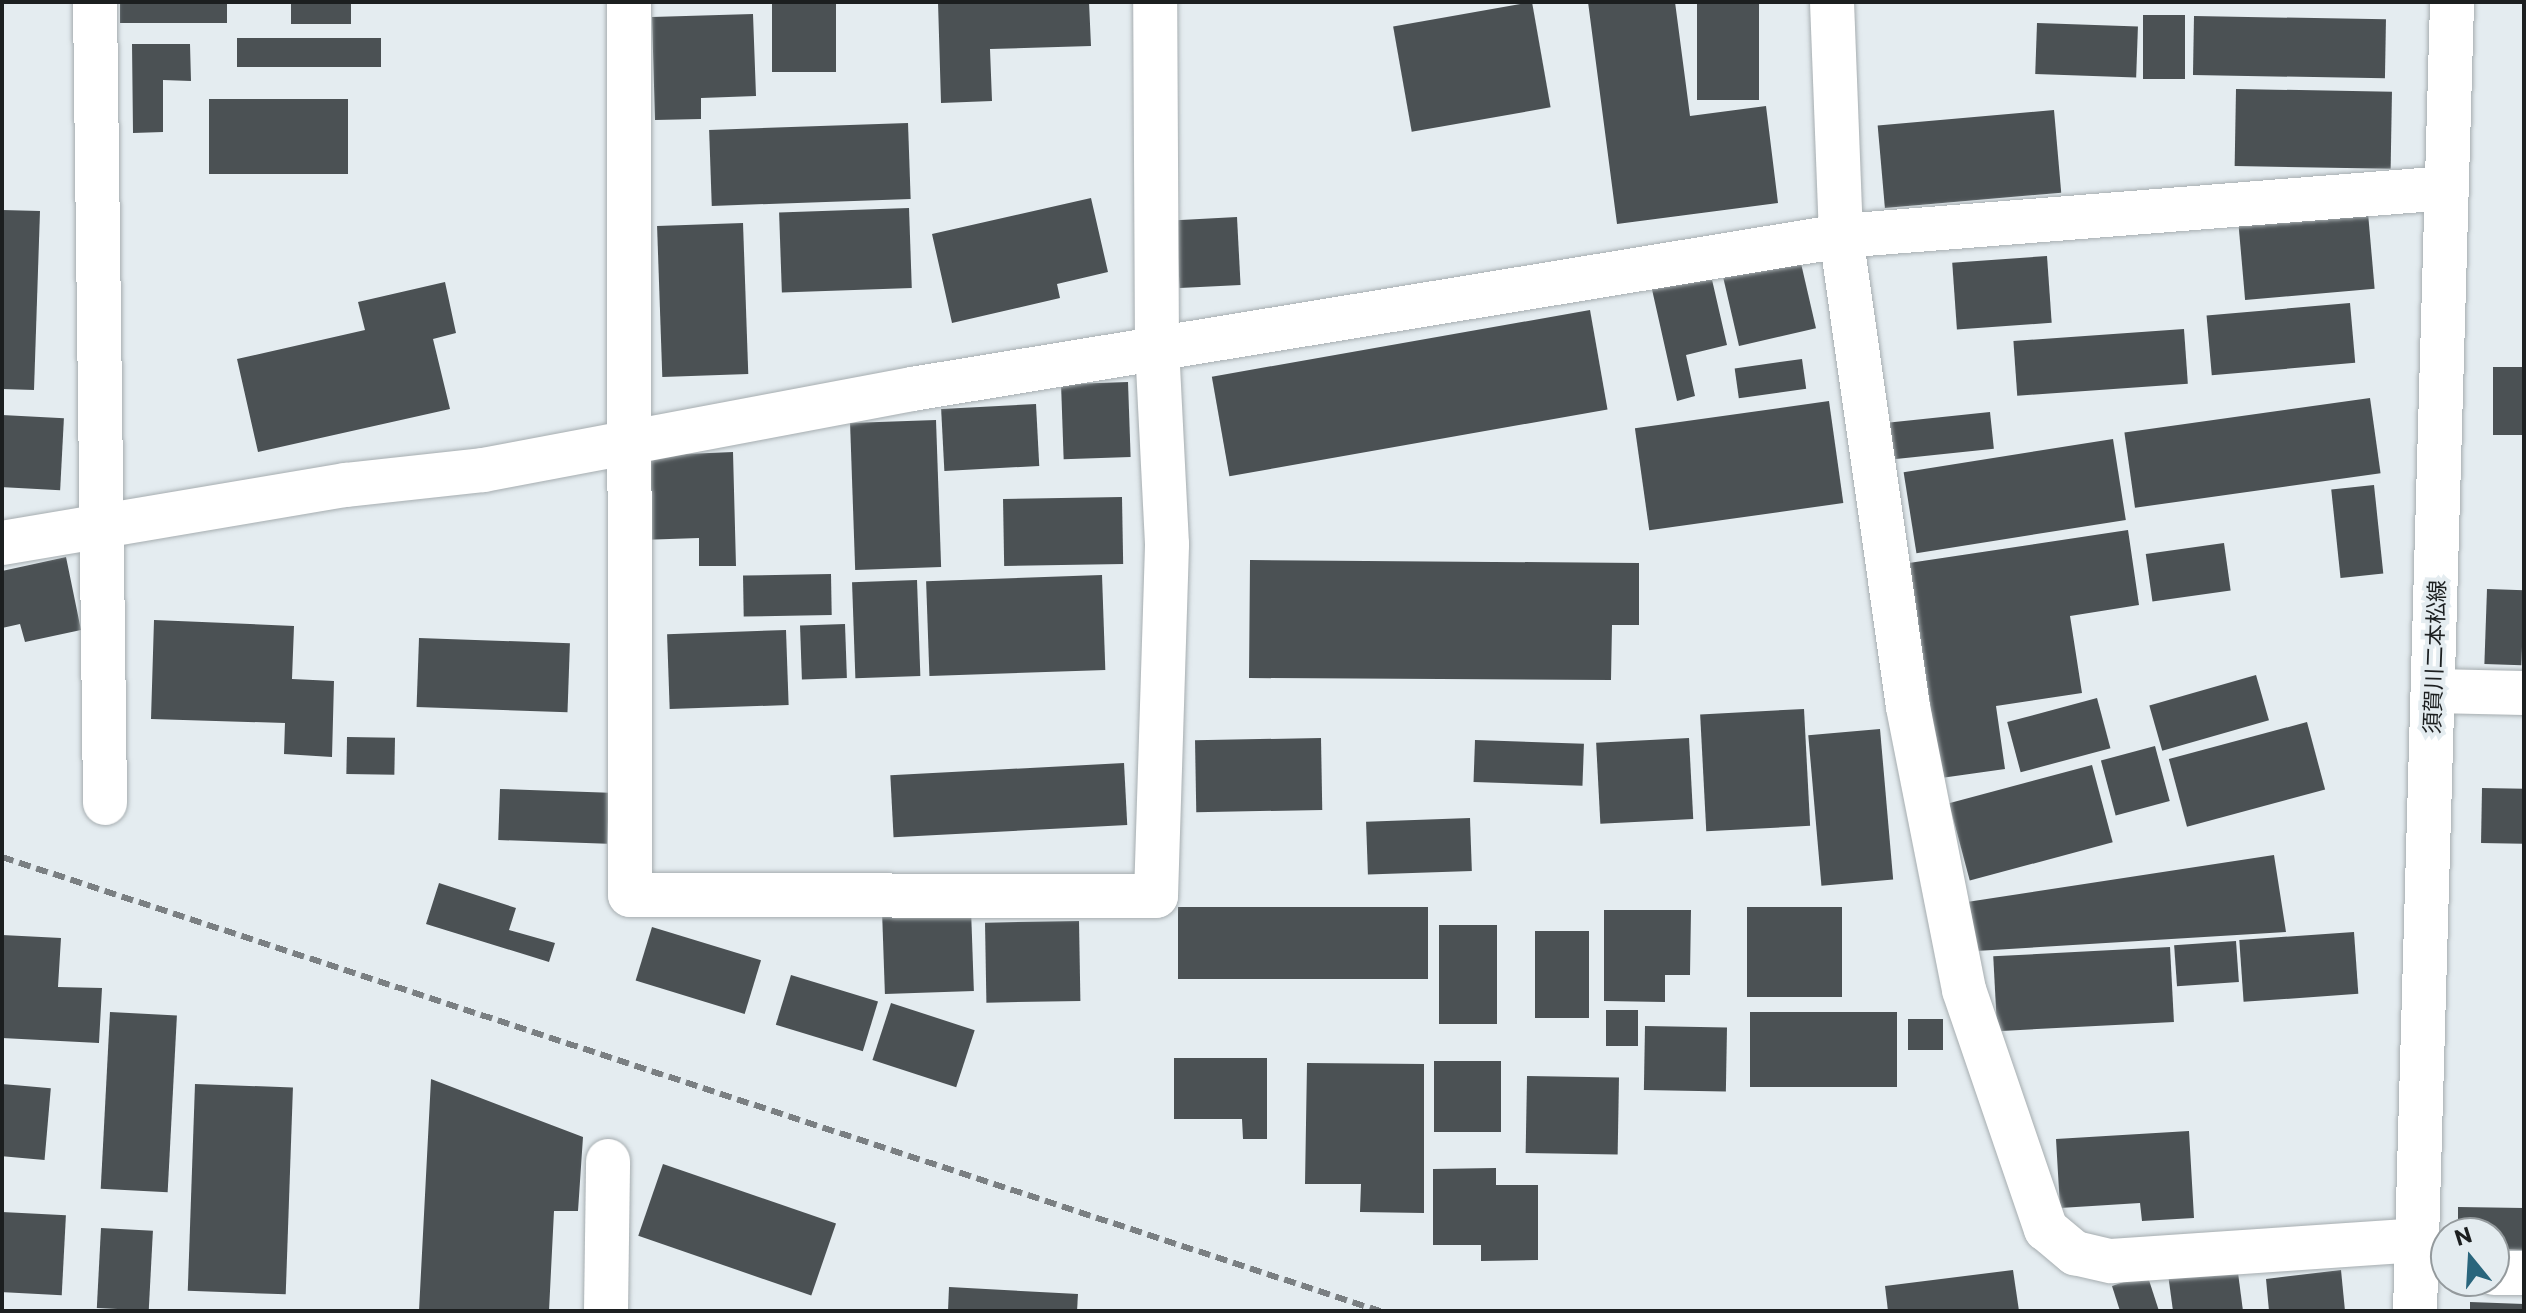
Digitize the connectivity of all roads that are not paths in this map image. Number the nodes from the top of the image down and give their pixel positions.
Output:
1 (95, 2) edge
2 (629, 2) edge
3 (1155, 2) edge
4 (1832, 2) edge
5 (2452, 2) edge
6 (2447, 188) junction
7 (1841, 236) junction
8 (1157, 349) junction
9 (628, 439) junction
10 (105, 527) junction
11 (2, 543) edge
12 (2433, 691) junction
13 (2524, 693) edge
14 (105, 803) dead end
15 (608, 1161) dead end
16 (2424, 1275) edge
17 (606, 1311) edge

1 - 10 street
2 - 9 street
3 - 8 street
4 - 7 street
5 - 6 street, 須賀川二本松線
6 - 7 street
6 - 12 street, 須賀川二本松線
7 - 8 street
7 - 16 street
8 - 9 street
8 - 9 street
9 - 10 street
10 - 11 street
10 - 14 street
12 - 13 street
12 - 16 street, 須賀川二本松線
15 - 17 street

